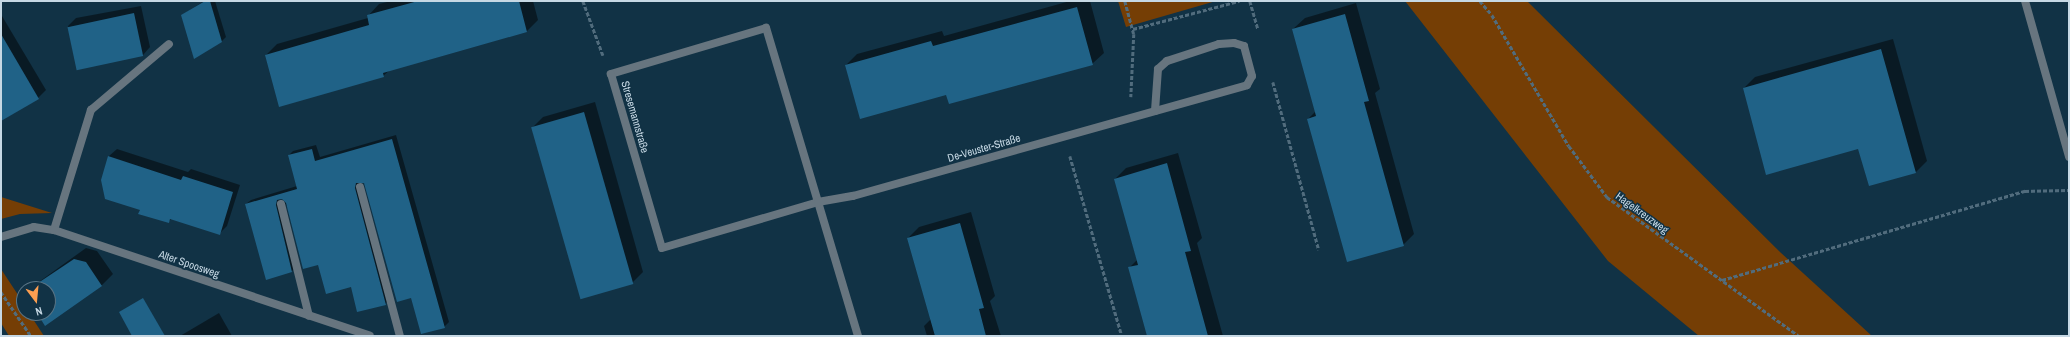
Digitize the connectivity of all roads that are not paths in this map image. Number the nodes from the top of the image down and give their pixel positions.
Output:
1 (2025, 1) edge
2 (169, 44) dead end
3 (1155, 111) junction
4 (2069, 157) edge
5 (360, 187) dead end
6 (818, 202) junction
7 (281, 204) dead end
8 (54, 230) junction
9 (1, 237) edge
10 (309, 316) junction
11 (370, 336) edge
12 (400, 336) edge
13 (858, 336) edge

1 - 4 street
2 - 8 street
3 - 3 street, De-Veuster-Straße
3 - 6 street, De-Veuster-Straße
5 - 12 street
6 - 6 street, Stresemannstraße
6 - 13 street, Stresemannstraße
7 - 10 street
8 - 9 street, Alter Spoosweg
8 - 10 street, Alter Spoosweg
10 - 11 street, Alter Spoosweg

